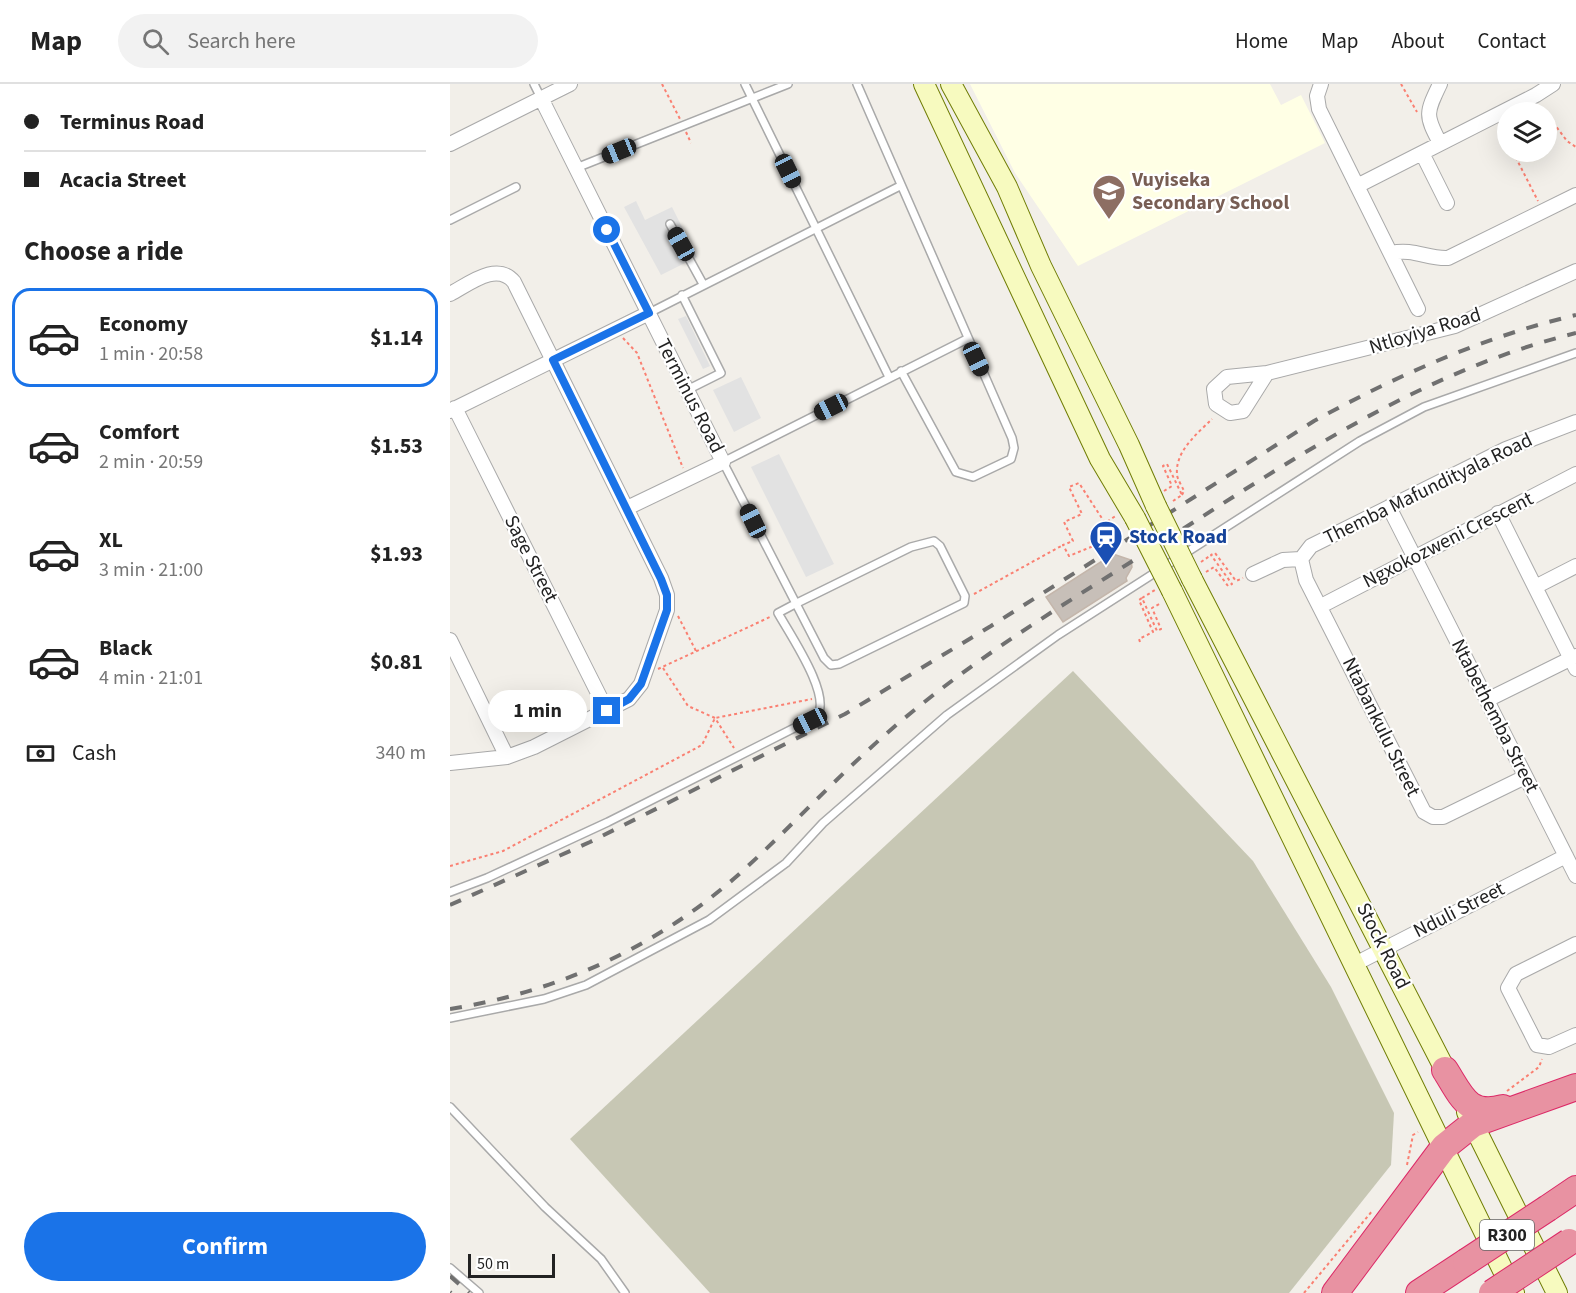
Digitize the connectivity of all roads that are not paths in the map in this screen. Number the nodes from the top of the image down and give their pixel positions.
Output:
1 (534, 84) edge
2 (570, 84) edge
3 (746, 84) edge
4 (788, 84) edge
5 (857, 84) edge
6 (924, 84) edge
7 (951, 84) edge
8 (1321, 84) edge
9 (1440, 84) edge
10 (1553, 84) edge
11 (541, 98) junction
12 (752, 98) junction
13 (1440, 143) junction
14 (450, 144) edge
15 (1422, 153) junction
16 (576, 168) junction
17 (900, 186) junction
18 (1357, 186) junction
19 (516, 187) dead end
20 (1576, 195) edge
21 (1447, 203) dead end
22 (450, 220) edge
23 (670, 224) dead end
24 (815, 228) junction
25 (1391, 254) junction
26 (1576, 271) edge
27 (704, 285) junction
28 (450, 294) edge
29 (682, 295) junction
30 (1418, 309) dead end
31 (649, 313) junction
32 (967, 339) junction
33 (1576, 353) edge
34 (553, 360) junction
35 (901, 371) junction
36 (1267, 374) dead end
37 (889, 377) junction
38 (687, 390) junction
39 (453, 410) edge
40 (1576, 422) edge
41 (723, 462) junction
42 (1576, 474) edge
43 (1389, 507) junction
44 (627, 508) junction
45 (1498, 513) junction
46 (1415, 556) junction
47 (1301, 559) junction
48 (1576, 566) edge
49 (1247, 576) road end
50 (1535, 587) junction
51 (795, 604) junction
52 (1321, 606) junction
53 (452, 646) edge
54 (1574, 661) edge
55 (1487, 700) junction
56 (607, 711) junction
57 (507, 757) junction
58 (450, 763) edge
59 (1525, 777) junction
60 (1566, 856) junction
61 (1576, 876) edge
62 (450, 892) edge
63 (1576, 944) edge
64 (1385, 949) junction
65 (1353, 965) junction
66 (450, 1018) edge
67 (1576, 1035) edge
68 (1445, 1070) junction
69 (1576, 1086) edge
70 (450, 1107) edge
71 (1473, 1124) junction
72 (1443, 1147) junction
73 (1576, 1189) edge
74 (1572, 1240) edge
75 (450, 1268) edge
76 (479, 1293) edge
77 (625, 1293) edge
78 (1335, 1293) edge
79 (1419, 1293) edge
80 (1492, 1293) edge
81 (1516, 1293) edge
82 (1557, 1293) edge

1 - 11 lane, Terminus Road
2 - 11 street
3 - 12 lane
4 - 12 lane
5 - 17 lane
6 - 65 main road, Stock Road, bridge
7 - 64 main road, Stock Road, bridge
8 - 18 street
9 - 13 street
10 - 13 street
11 - 14 street
11 - 16 street, Terminus Road
12 - 16 lane
12 - 24 lane
13 - 15 street
15 - 18 street
15 - 21 street
16 - 31 street, Terminus Road
17 - 24 lane
17 - 32 lane
18 - 25 street
19 - 22 lane
20 - 25 street
23 - 27 lane
24 - 27 lane
24 - 37 lane
25 - 30 street
26 - 36 street, Ntloyiya Road
27 - 29 lane
28 - 34 street
29 - 31 lane
29 - 38 lane
31 - 34 street
31 - 38 street, Terminus Road
32 - 35 lane
32 - 35 lane
33 - 66 lane
34 - 39 street
34 - 44 street
35 - 37 lane
37 - 41 lane
38 - 41 street, Terminus Road
39 - 56 street, Sage Street
40 - 43 street, Themba Mafundityala Road
41 - 44 street
41 - 51 lane, Terminus Road
42 - 45 street, Ngxokozweni Crescent
43 - 46 street, Ntabethemba Street
43 - 47 street, Themba Mafundityala Road
44 - 56 street
45 - 46 street, Ngxokozweni Crescent
45 - 50 street
46 - 52 street, Ngxokozweni Crescent
46 - 55 street, Ntabethemba Street
47 - 49 street
47 - 52 street
48 - 50 street
50 - 54 street
51 - 51 lane
51 - 62 lane
52 - 59 street, Ntabankulu Street
53 - 57 street
54 - 55 street
55 - 59 street, Ntabethemba Street
56 - 57 street
57 - 58 street
59 - 60 street, Ntabethemba Street
60 - 61 street, Ntabethemba Street
60 - 64 street, Nduli Street
63 - 67 street
64 - 65 street, Nduli Street
64 - 68 main road, Stock Road
65 - 72 main road, Stock Road
68 - 69 highway
68 - 71 main road, Stock Road
69 - 71 highway
70 - 77 lane
71 - 72 highway
71 - 81 main road
71 - 82 main road, Stock Road
72 - 78 highway
72 - 81 main road, Stock Road
73 - 79 highway, R300, bridge
74 - 80 highway, R300, bridge
75 - 76 lane

